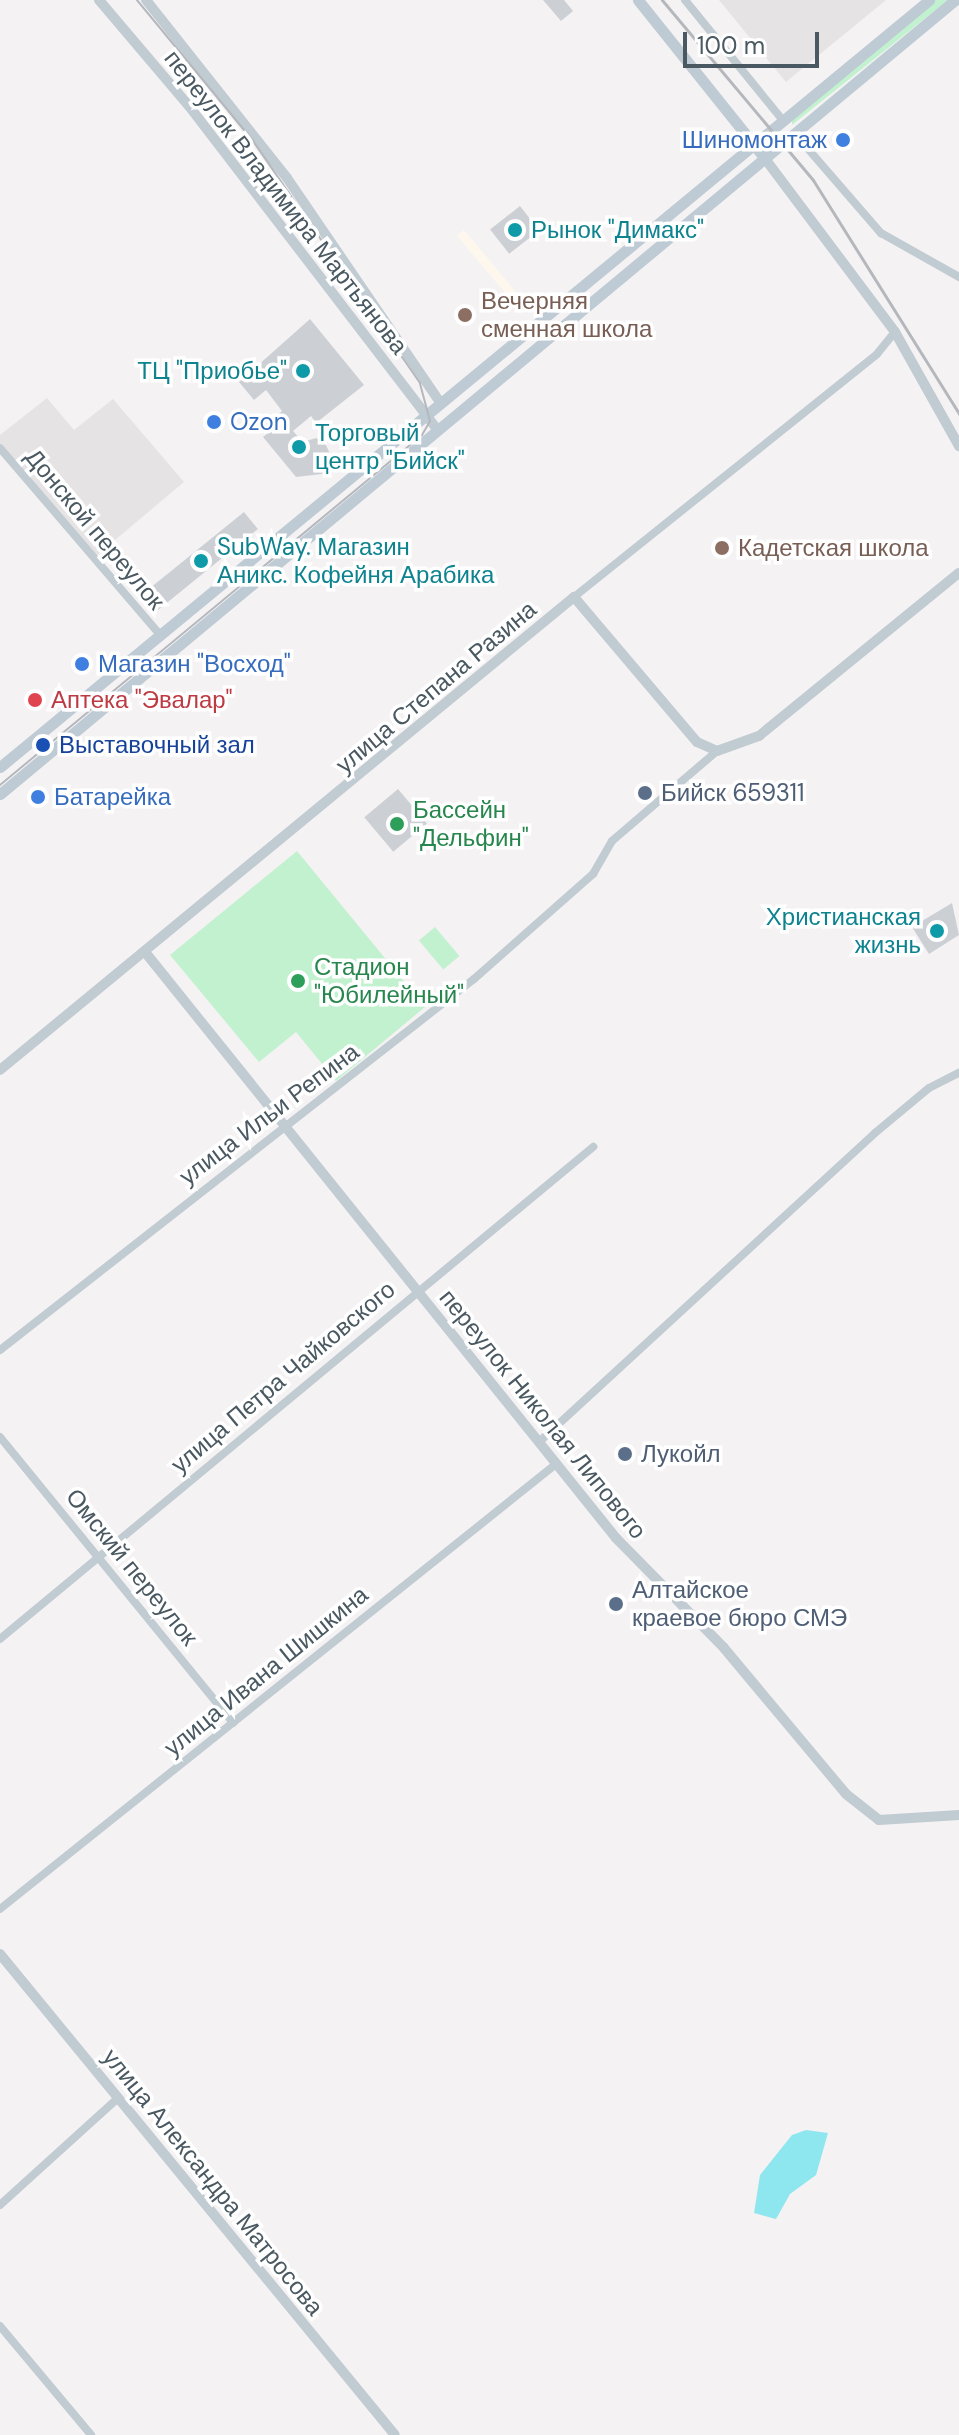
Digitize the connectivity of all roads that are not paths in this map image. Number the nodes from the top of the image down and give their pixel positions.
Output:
1 (99, 0) edge
2 (146, 0) edge
3 (638, 0) edge
4 (685, 0) edge
5 (929, 0) edge
6 (955, 0) edge
7 (784, 122) junction
8 (796, 135) junction
9 (756, 146) junction
10 (766, 160) junction
11 (689, 201) junction
12 (699, 216) junction
13 (959, 277) edge
14 (542, 321) junction
15 (895, 332) junction
16 (553, 336) junction
17 (441, 404) junction
18 (427, 416) junction
19 (438, 430) junction
20 (959, 446) edge
21 (0, 448) edge
22 (959, 573) edge
23 (574, 597) junction
24 (160, 635) junction
25 (717, 751) junction
26 (0, 767) edge
27 (0, 794) edge
28 (145, 952) junction
29 (0, 1070) edge
30 (959, 1073) edge
31 (285, 1130) junction
32 (593, 1147) dead end
33 (417, 1292) junction
34 (0, 1350) edge
35 (0, 1437) edge
36 (539, 1442) junction
37 (556, 1464) junction
38 (97, 1557) junction
39 (0, 1639) edge
40 (233, 1723) junction
41 (959, 1815) edge
42 (0, 1909) edge
43 (0, 1954) edge
44 (118, 2098) junction
45 (0, 2205) edge
46 (0, 2326) edge
47 (91, 2435) edge
48 (395, 2435) edge

1 - 18 street, переулок Владимира Мартьянова
2 - 17 street
3 - 9 main road
4 - 7 street
5 - 7 main road
6 - 8 main road
7 - 8 street
7 - 9 main road
8 - 10 main road
8 - 13 street
9 - 10 main road
9 - 11 main road
10 - 12 main road
10 - 15 street
11 - 12 main road
11 - 14 main road
12 - 16 main road
14 - 16 main road
14 - 17 main road
15 - 20 street
15 - 23 street, улица Степана Разина
16 - 19 main road
17 - 18 main road
18 - 19 street, переулок Владимира Мартьянова
18 - 24 main road
19 - 27 main road
21 - 24 street, Донской переулок
22 - 25 street, улица Ильи Репина
23 - 25 street
23 - 28 street, улица Степана Разина
24 - 26 main road
25 - 31 street, улица Ильи Репина
28 - 29 street, улица Степана Разина
28 - 31 street, переулок Николая Липового
30 - 36 street
31 - 33 street, переулок Николая Липового
31 - 34 street, улица Ильи Репина
32 - 33 street, улица Петра Чайковского
33 - 36 street, переулок Николая Липового
33 - 38 street, улица Петра Чайковского
35 - 38 street, Омский переулок
36 - 37 street, переулок Николая Липового
37 - 40 street, улица Ивана Шишкина
37 - 41 street, переулок Николая Липового
38 - 39 street, улица Петра Чайковского
38 - 40 street, Омский переулок
40 - 42 street, улица Ивана Шишкина
43 - 44 street, улица Александра Матросова
44 - 45 street
44 - 48 street, улица Александра Матросова
46 - 47 street

